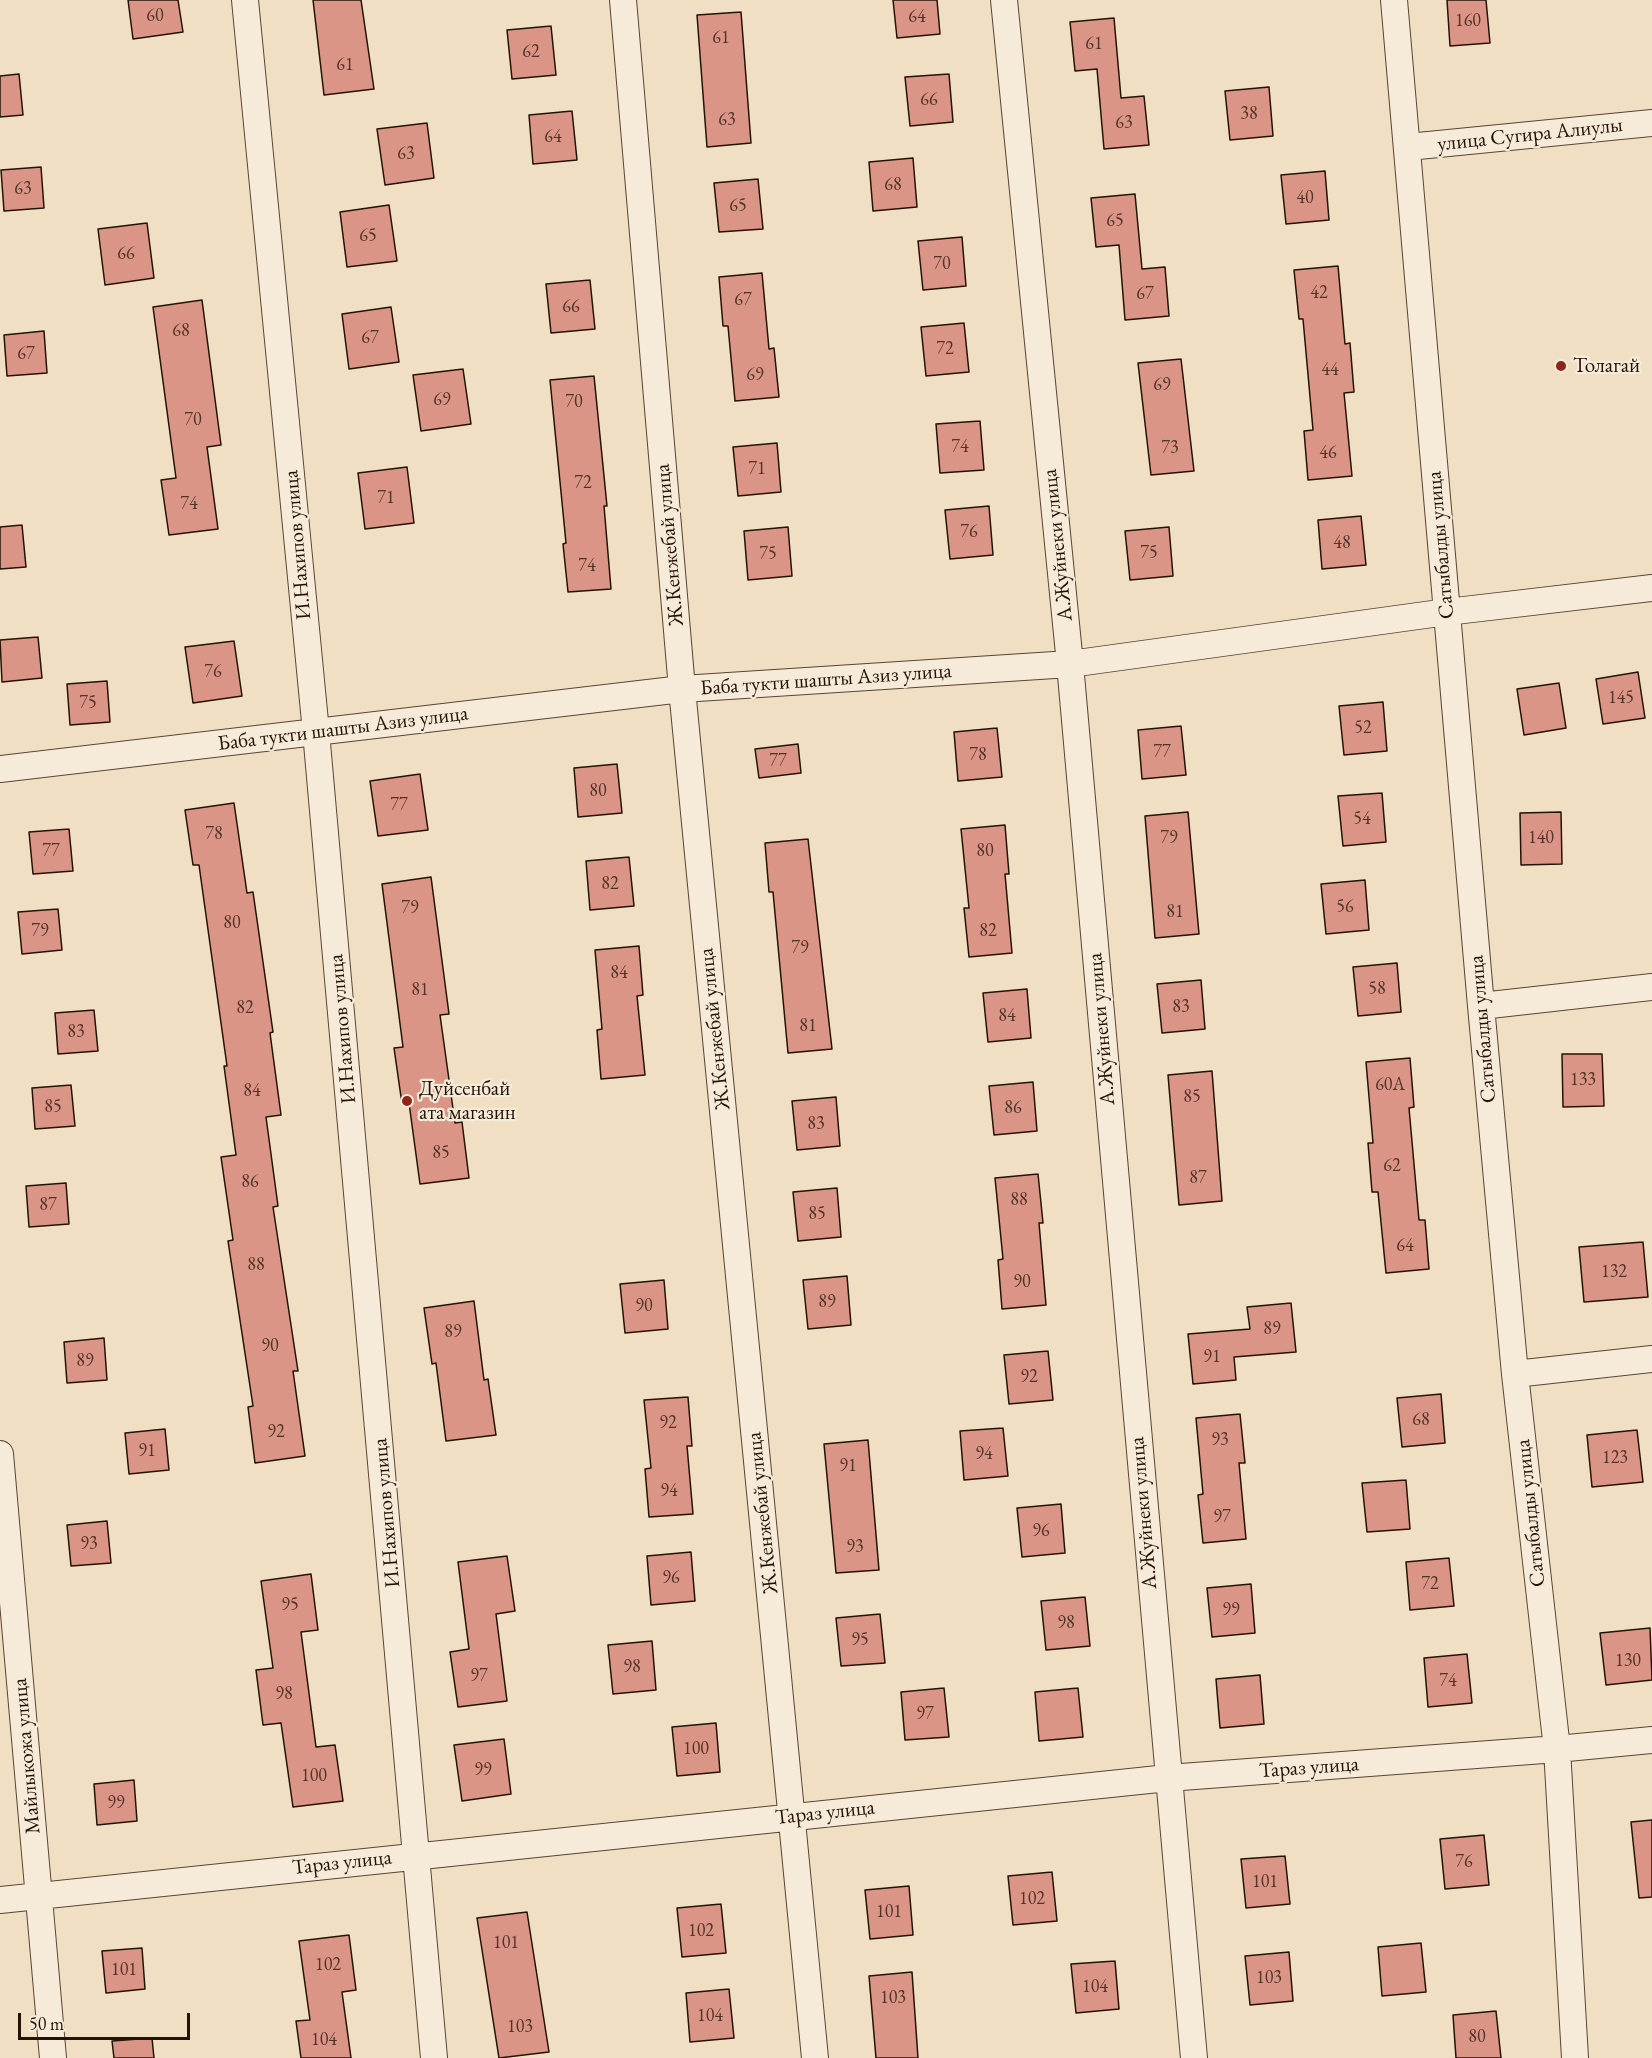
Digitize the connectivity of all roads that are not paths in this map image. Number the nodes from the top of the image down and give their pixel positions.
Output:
1 (245, 0) edge
2 (623, 0) edge
3 (1005, 0) edge
4 (1394, 0) edge
5 (1652, 123) edge
6 (1408, 147) junction
7 (1652, 588) edge
8 (1447, 612) junction
9 (1070, 664) junction
10 (682, 689) junction
11 (316, 732) junction
12 (0, 769) edge
13 (1652, 987) edge
14 (1481, 1006) junction
15 (1652, 1359) edge
16 (1515, 1374) junction
17 (0, 1454) edge
18 (1652, 1740) edge
19 (1557, 1749) junction
20 (1168, 1778) junction
21 (792, 1816) junction
22 (418, 1855) junction
23 (40, 1896) junction
24 (0, 1900) edge
25 (53, 2058) edge
26 (434, 2058) edge
27 (815, 2058) edge
28 (1194, 2058) edge
29 (1575, 2058) edge

1 - 11 street, И.Нахипов улица
2 - 10 street, Ж.Кенжебай улица
3 - 9 street, А.Жуйнеки улица
4 - 6 street, Сатыбалды улица
5 - 6 street, улица Сугира Алиулы
6 - 8 street, Сатыбалды улица
7 - 8 street, Баба тукти шашты Азиз улица
8 - 9 street, Баба тукти шашты Азиз улица
8 - 14 street, Сатыбалды улица
9 - 10 street, Баба тукти шашты Азиз улица
9 - 20 street, А.Жуйнеки улица
10 - 11 street, Баба тукти шашты Азиз улица
10 - 21 street, Ж.Кенжебай улица
11 - 12 street, Баба тукти шашты Азиз улица
11 - 22 street, И.Нахипов улица
13 - 14 street
14 - 16 street, Сатыбалды улица
15 - 16 street
16 - 19 street, Сатыбалды улица
17 - 23 street, Майлыкожа улица
18 - 19 street, Тараз улица
19 - 20 street, Тараз улица
19 - 29 street, Сатыбалды улица
20 - 21 street, Тараз улица
20 - 28 street, А.Жуйнеки улица
21 - 22 street, Тараз улица
21 - 27 street, Ж.Кенжебай улица
22 - 23 street, Тараз улица
22 - 26 street, И.Нахипов улица
23 - 24 street, Тараз улица
23 - 25 street, Майлыкожа улица

